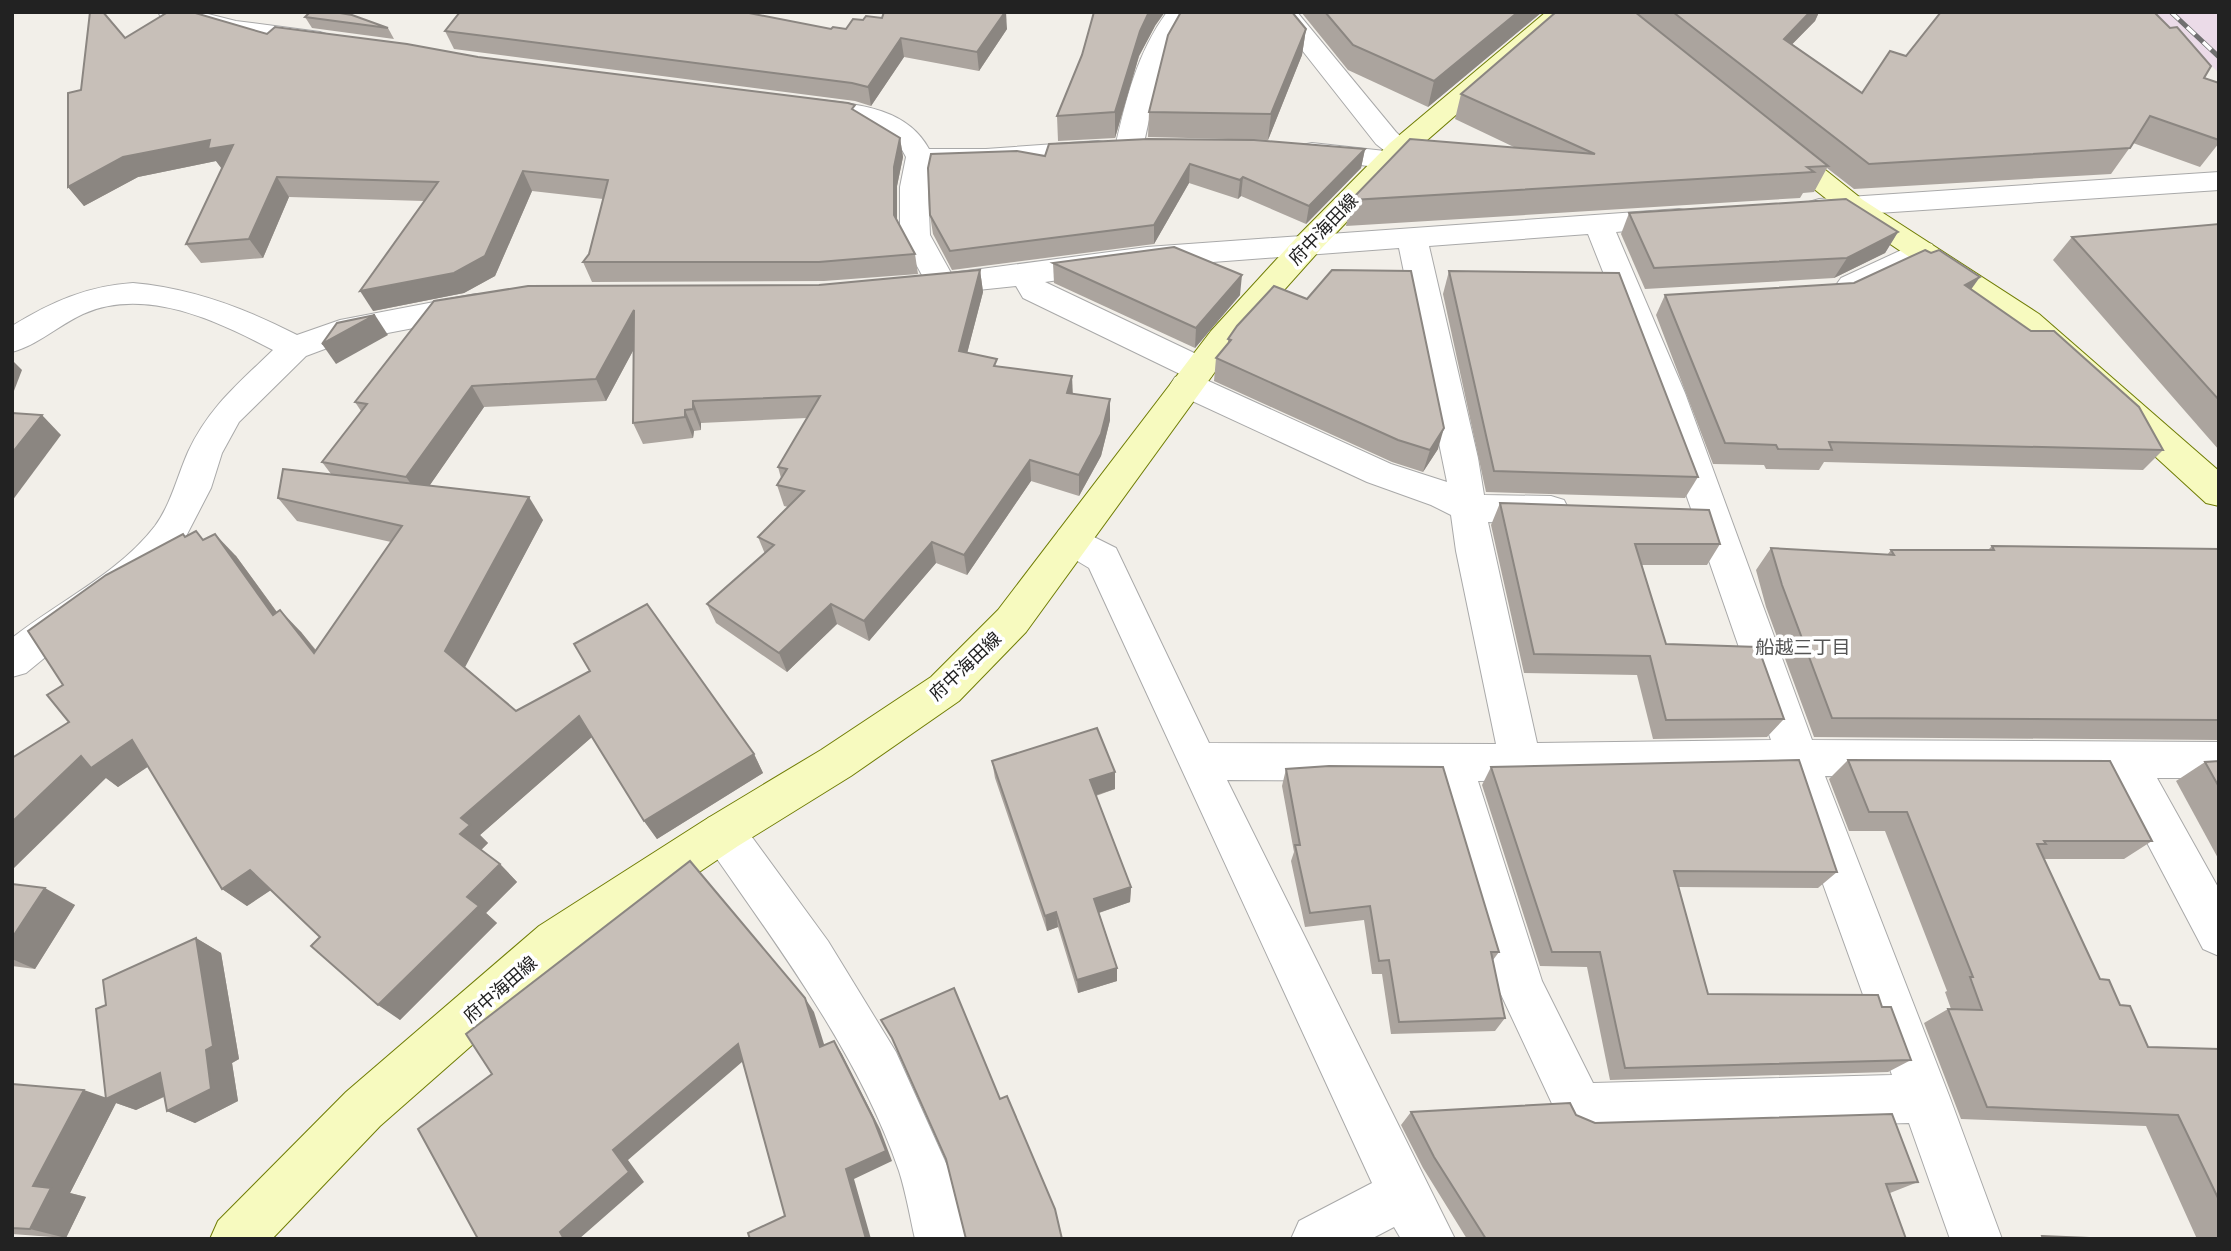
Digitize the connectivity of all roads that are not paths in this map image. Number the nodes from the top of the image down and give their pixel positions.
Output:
1 (170, 12) edge
2 (1180, 12) edge
3 (1284, 12) edge
4 (1562, 12) edge
5 (339, 43) edge
6 (788, 104) edge
7 (1759, 131) edge
8 (1290, 149) edge
9 (1395, 155) junction
10 (920, 157) junction
11 (2219, 181) edge
12 (1853, 206) junction
13 (1786, 211) edge
14 (1706, 216) edge
15 (1598, 224) junction
16 (1412, 237) junction
17 (1308, 244) junction
18 (1921, 251) junction
19 (1025, 274) junction
20 (942, 284) junction
21 (903, 288) edge
22 (1827, 292) edge
23 (511, 300) edge
24 (12, 341) edge
25 (295, 348) junction
26 (1193, 377) junction
27 (2219, 493) edge
28 (1469, 508) junction
29 (1589, 512) edge
30 (1072, 540) junction
31 (12, 661) edge
32 (1797, 758) junction
33 (2125, 759) junction
34 (2219, 760) edge
35 (1197, 761) junction
36 (1520, 762) junction
37 (1452, 763) junction
38 (723, 832) junction
39 (2219, 934) edge
40 (1926, 1098) junction
41 (1404, 1194) junction
42 (236, 1239) edge
43 (941, 1239) edge
44 (1317, 1239) edge
45 (1429, 1239) edge
46 (1976, 1239) edge

1 - 5 street
2 - 10 street
3 - 9 street
4 - 9 main road, 府中海田線
6 - 10 street
7 - 12 main road
8 - 9 street
9 - 17 main road, 府中海田線
10 - 20 street
11 - 12 street
12 - 13 street
12 - 18 main road
14 - 15 street
15 - 16 street
15 - 32 street
16 - 17 street
16 - 28 street
17 - 19 street
17 - 26 main road, 府中海田線
18 - 22 street
18 - 27 main road
19 - 20 street
19 - 26 street
20 - 21 street
23 - 25 street
24 - 25 street
25 - 31 street
26 - 28 street
26 - 30 main road, 府中海田線
28 - 29 street
28 - 36 street
30 - 35 street
30 - 38 main road, 府中海田線
32 - 33 street
32 - 36 street
32 - 40 street
33 - 34 street
33 - 39 street
35 - 37 street
35 - 41 street
36 - 37 street
37 - 40 street
38 - 42 main road, 府中海田線
38 - 43 street
40 - 46 street
41 - 44 street
41 - 45 street

